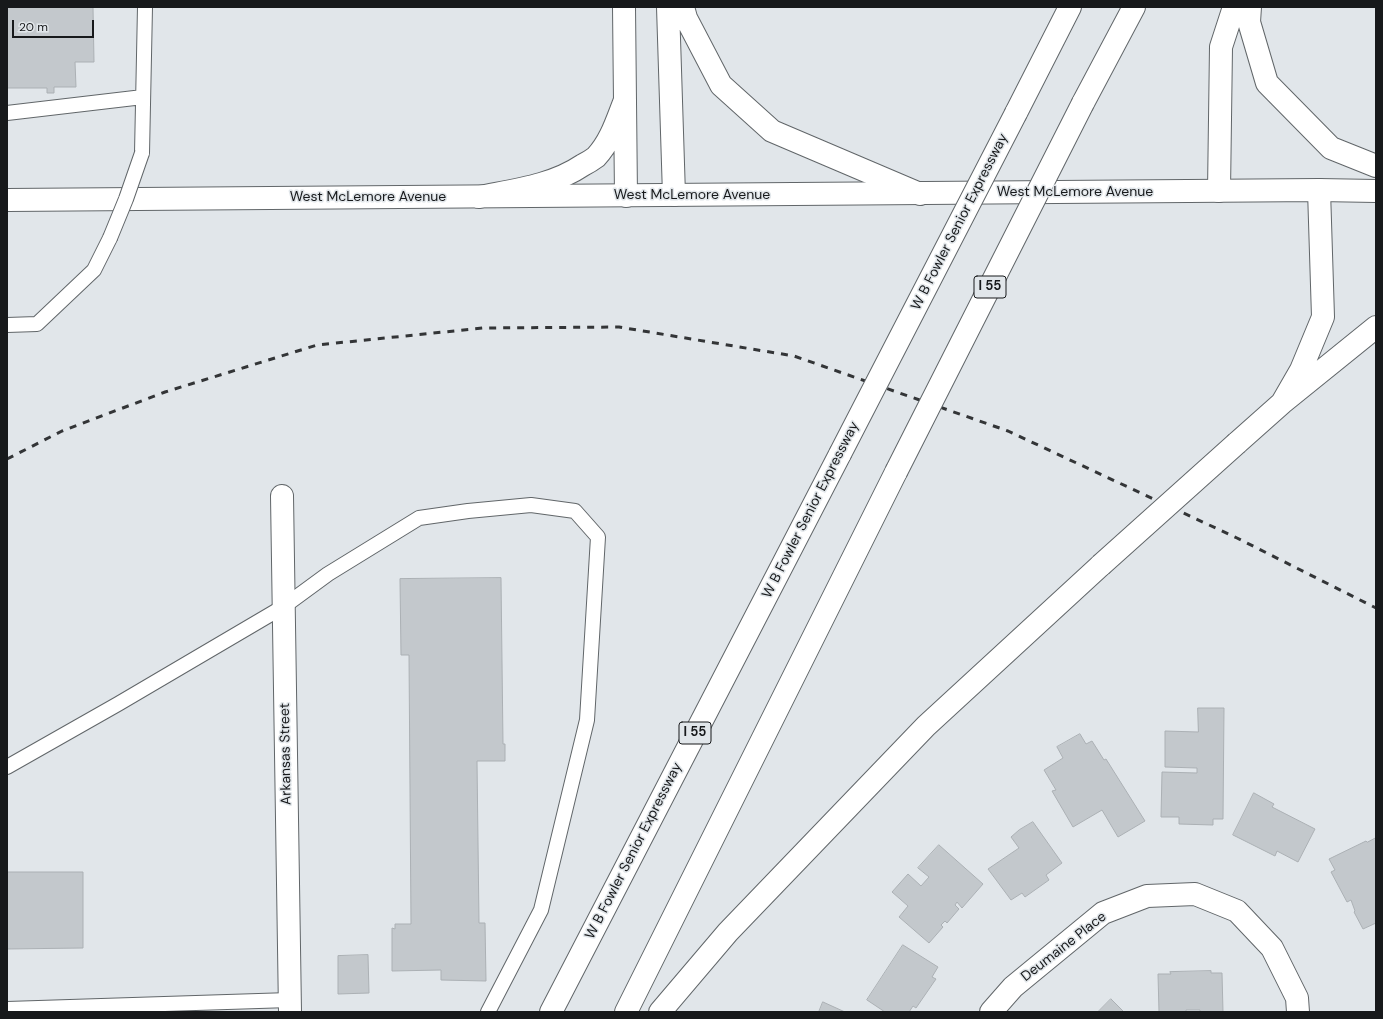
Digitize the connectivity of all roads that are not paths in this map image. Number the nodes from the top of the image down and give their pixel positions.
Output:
1 (145, 7) edge
2 (624, 7) edge
3 (668, 7) edge
4 (683, 7) edge
5 (1054, 7) edge
6 (1070, 7) edge
7 (1134, 7) edge
8 (1234, 7) edge
9 (1250, 7) edge
10 (1048, 50) junction
11 (143, 97) junction
12 (625, 100) junction
13 (7, 113) edge
14 (1376, 166) edge
15 (1319, 190) junction
16 (1218, 191) junction
17 (1376, 191) edge
18 (920, 194) junction
19 (674, 195) junction
20 (626, 196) junction
21 (479, 197) junction
22 (7, 200) edge
23 (7, 325) edge
24 (1376, 327) edge
25 (1282, 403) junction
26 (282, 496) dead end
27 (283, 607) junction
28 (7, 767) edge
29 (290, 1006) edge
30 (7, 1009) edge
31 (488, 1012) edge
32 (551, 1012) edge
33 (626, 1012) edge
34 (660, 1012) edge
35 (991, 1012) edge
36 (1298, 1012) edge

1 - 11 lane
2 - 12 main road
3 - 19 main road
4 - 18 main road
5 - 10 main road
6 - 10 main road, W B Fowler Senior Expressway / I 55
7 - 33 main road, I 55, bridge
8 - 16 main road
9 - 14 main road
10 - 32 main road, W B Fowler Senior Expressway / I 55, bridge
11 - 13 lane
11 - 23 lane, bridge
12 - 20 main road
12 - 21 main road
15 - 16 main road, West McLemore Avenue
15 - 17 main road, West McLemore Avenue
15 - 25 main road
16 - 18 main road, West McLemore Avenue
18 - 19 main road, West McLemore Avenue
19 - 20 main road, West McLemore Avenue
20 - 21 main road, West McLemore Avenue
21 - 22 main road, West McLemore Avenue
24 - 25 main road
25 - 34 main road, bridge
26 - 27 main road, Arkansas Street
27 - 28 lane
27 - 29 main road, Arkansas Street
27 - 31 lane
29 - 30 lane
35 - 36 main road, Deumaine Place

